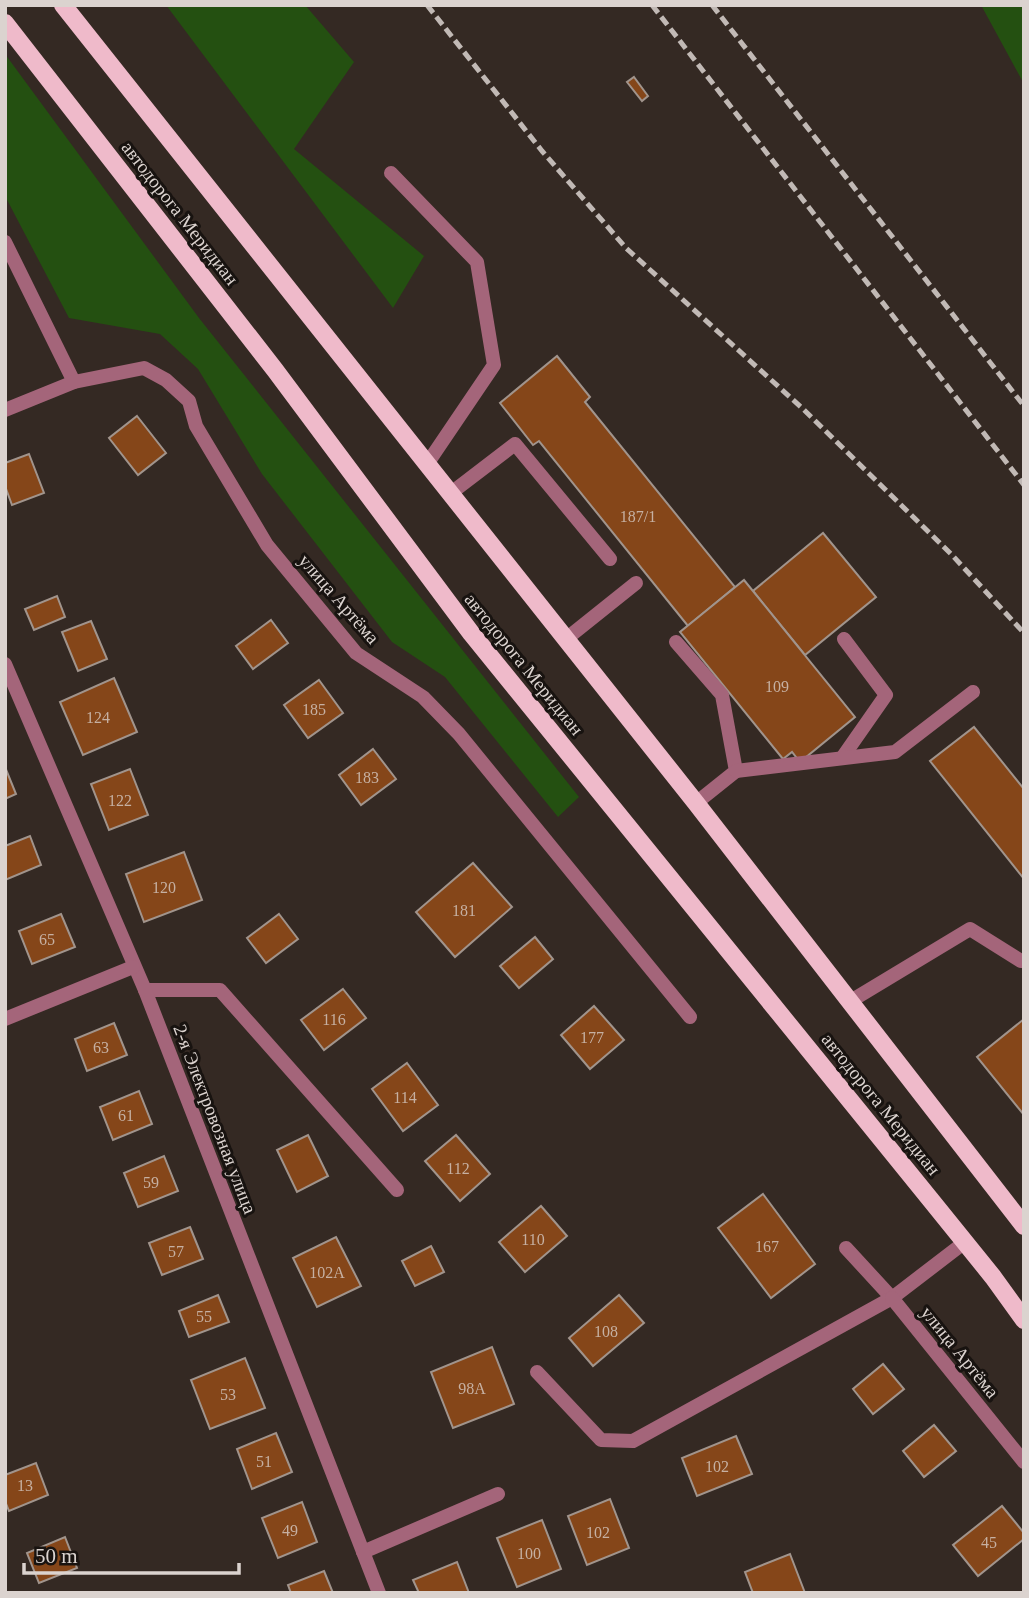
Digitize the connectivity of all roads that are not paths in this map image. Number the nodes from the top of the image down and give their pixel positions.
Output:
1 (63, 5) edge
2 (5, 23) edge
3 (391, 173) dead end
4 (5, 243) edge
5 (75, 382) junction
6 (5, 410) edge
7 (427, 464) junction
8 (450, 494) junction
9 (610, 559) dead end
10 (636, 583) dead end
11 (566, 639) junction
12 (845, 639) dead end
13 (676, 642) dead end
14 (5, 664) edge
15 (973, 692) dead end
16 (842, 758) junction
17 (736, 771) junction
18 (696, 803) junction
19 (1021, 961) dead end
20 (133, 967) junction
21 (145, 990) junction
22 (849, 1002) junction
23 (690, 1017) dead end
24 (5, 1019) edge
25 (397, 1190) dead end
26 (1020, 1214) edge
27 (965, 1242) junction
28 (846, 1248) dead end
29 (892, 1298) junction
30 (1024, 1320) edge
31 (537, 1372) dead end
32 (1024, 1462) edge
33 (498, 1494) dead end
34 (363, 1552) junction
35 (379, 1593) edge

1 - 7 main road, автодорога Меридиан
2 - 27 main road, автодорога Меридиан
3 - 7 street
4 - 5 street
5 - 6 street, улица Артёма
5 - 23 street, улица Артёма
7 - 8 main road, автодорога Меридиан
8 - 9 street
8 - 11 main road, автодорога Меридиан
10 - 11 street
11 - 18 main road, автодорога Меридиан
12 - 16 street
13 - 17 street
14 - 20 street, 2-я Электровозная улица
15 - 16 street
16 - 17 street
17 - 18 street
18 - 22 main road, автодорога Меридиан
19 - 22 street
20 - 21 street, 2-я Электровозная улица
20 - 24 street
21 - 25 street
21 - 34 street, 2-я Электровозная улица
22 - 26 main road, автодорога Меридиан
27 - 29 street
27 - 30 main road, автодорога Меридиан
28 - 29 street, улица Артёма
29 - 31 street
29 - 32 street, улица Артёма
33 - 34 street
34 - 35 street, 2-я Электровозная улица

